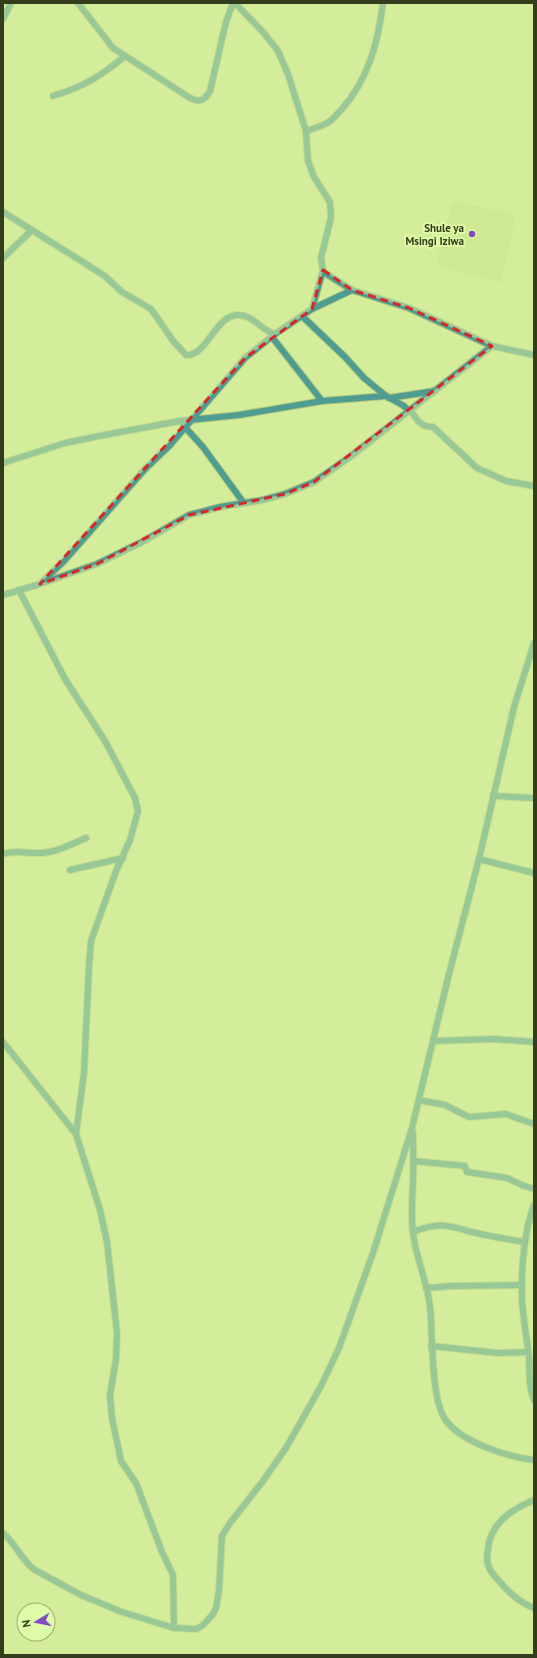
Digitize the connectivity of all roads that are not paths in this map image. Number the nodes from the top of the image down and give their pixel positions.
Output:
1 (11, 3) edge
2 (78, 3) edge
3 (233, 3) edge
4 (383, 3) edge
5 (3, 19) edge
6 (124, 56) junction
7 (53, 96) dead end
8 (306, 131) junction
9 (3, 212) edge
10 (32, 230) junction
11 (3, 258) edge
12 (323, 270) junction
13 (352, 290) junction
14 (312, 309) junction
15 (302, 316) junction
16 (274, 336) junction
17 (492, 346) junction
18 (534, 355) edge
19 (435, 391) junction
20 (387, 397) junction
21 (322, 401) junction
22 (409, 411) junction
23 (190, 420) junction
24 (180, 421) junction
25 (185, 427) junction
26 (3, 463) edge
27 (534, 486) edge
28 (243, 502) junction
29 (40, 584) junction
30 (19, 590) junction
31 (3, 595) edge
32 (534, 643) edge
33 (493, 796) junction
34 (534, 798) edge
35 (86, 838) dead end
36 (3, 854) edge
37 (123, 858) junction
38 (479, 858) junction
39 (70, 870) dead end
40 (534, 873) edge
41 (434, 1040) junction
42 (3, 1042) edge
43 (534, 1042) edge
44 (419, 1100) junction
45 (534, 1124) edge
46 (412, 1128) junction
47 (76, 1134) junction
48 (413, 1161) junction
49 (534, 1189) edge
50 (534, 1205) edge
51 (413, 1232) junction
52 (525, 1242) junction
53 (522, 1285) junction
54 (426, 1288) junction
55 (431, 1346) junction
56 (528, 1352) junction
57 (534, 1400) edge
58 (534, 1460) edge
59 (534, 1500) edge
60 (3, 1533) edge
61 (534, 1608) edge
62 (174, 1628) junction

1 - 5 street
2 - 6 street
3 - 6 street
3 - 8 street
4 - 8 street
6 - 7 street
8 - 12 street
9 - 10 street
10 - 11 street
10 - 16 street
12 - 13 street
12 - 14 street
13 - 14 street
13 - 17 street
14 - 15 street
15 - 16 street
15 - 20 street
16 - 21 street
16 - 23 street
17 - 18 street
17 - 19 street
19 - 20 street
19 - 22 street
20 - 21 street
20 - 22 street
21 - 23 street
22 - 27 street
22 - 28 street
23 - 24 street
23 - 25 street
24 - 25 street
24 - 26 street
25 - 28 street
25 - 29 street
28 - 29 street
29 - 30 street
30 - 31 street
30 - 37 street
32 - 33 street
33 - 34 street
33 - 38 street
35 - 36 street
37 - 39 street
37 - 47 street
38 - 40 street
38 - 41 street
41 - 43 street
41 - 44 street
42 - 47 street
44 - 45 street
44 - 46 street
46 - 48 street
46 - 62 street
47 - 62 street
48 - 49 street
48 - 51 street
50 - 52 street
51 - 52 street
51 - 54 street
52 - 53 street
53 - 54 street
53 - 56 street
54 - 55 street
55 - 56 street
55 - 58 street
56 - 57 street
59 - 61 street
60 - 62 street

